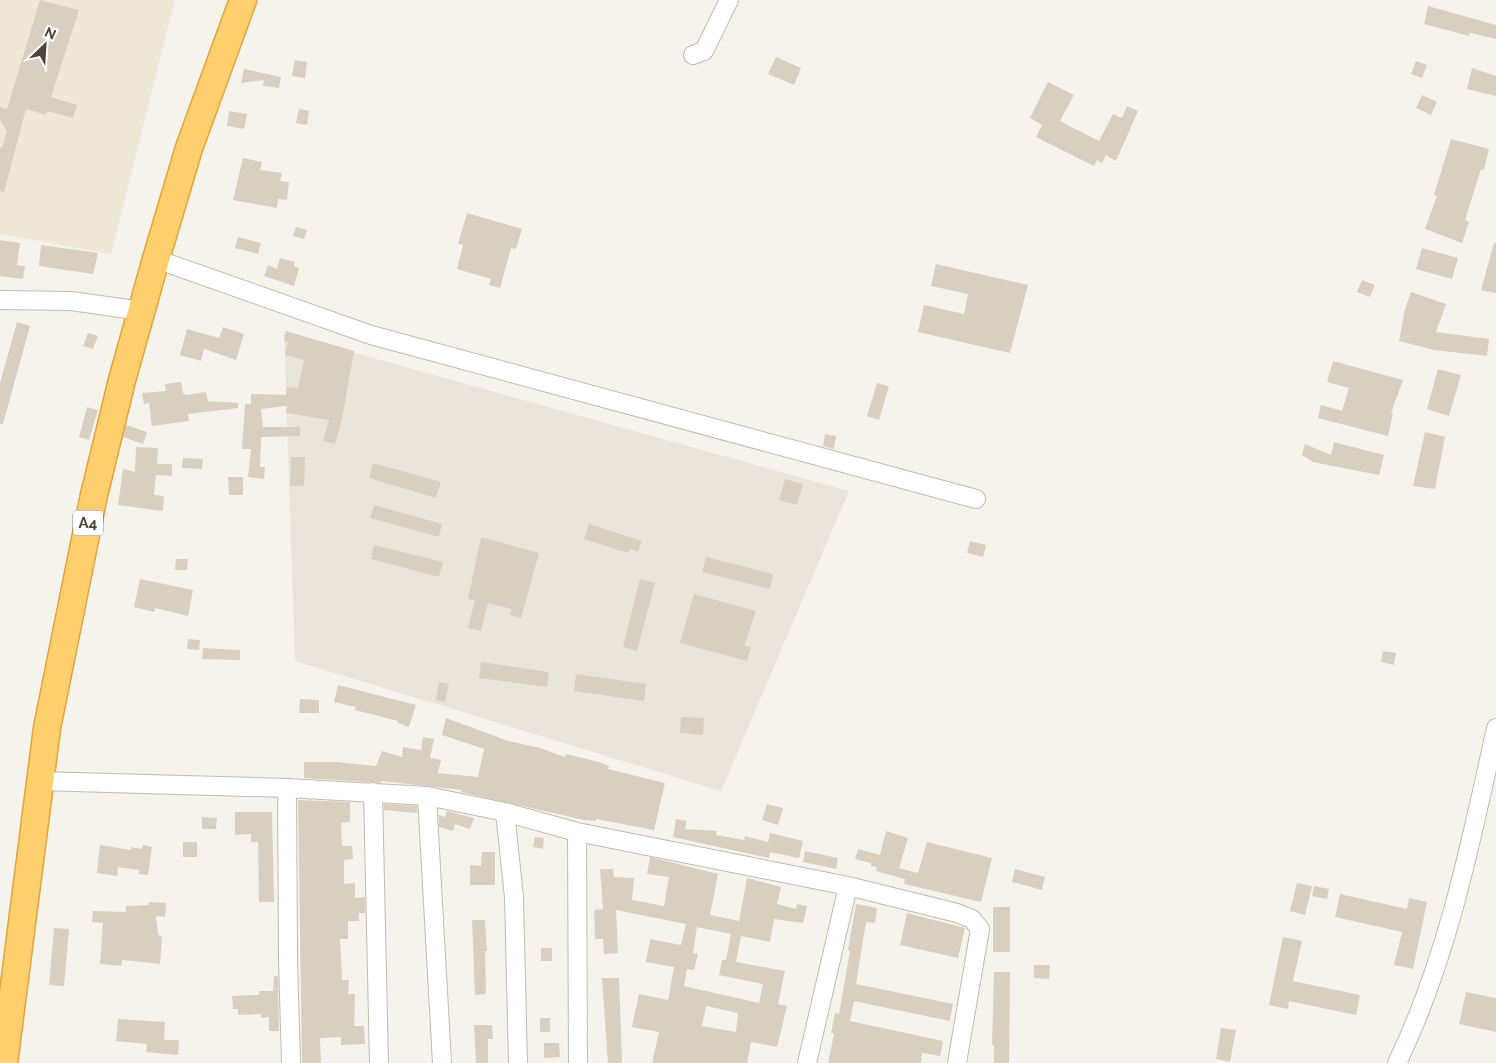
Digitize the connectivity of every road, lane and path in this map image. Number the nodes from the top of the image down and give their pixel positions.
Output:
1 (244, 0) edge
2 (729, 0) edge
3 (693, 55) dead end
4 (156, 259) junction
5 (0, 300) edge
6 (142, 311) junction
7 (976, 499) dead end
8 (1496, 728) edge
9 (39, 781) junction
10 (287, 788) junction
11 (372, 792) junction
12 (427, 796) junction
13 (505, 812) junction
14 (577, 832) junction
15 (848, 886) junction
16 (4, 1063) edge
17 (291, 1063) edge
18 (379, 1063) edge
19 (442, 1063) edge
20 (518, 1063) edge
21 (578, 1063) edge
22 (807, 1063) edge
23 (957, 1063) edge
24 (1397, 1063) edge

1 - 4 highway, A4
2 - 3 street
4 - 6 highway, A4
4 - 7 street
5 - 6 street
6 - 9 highway, A4
8 - 24 street
9 - 10 street
9 - 16 highway, A4
10 - 11 street
10 - 17 street
11 - 12 street
11 - 18 street
12 - 13 street
12 - 19 street
13 - 14 street
13 - 20 street
14 - 15 street
14 - 21 street
15 - 22 street
15 - 23 street

